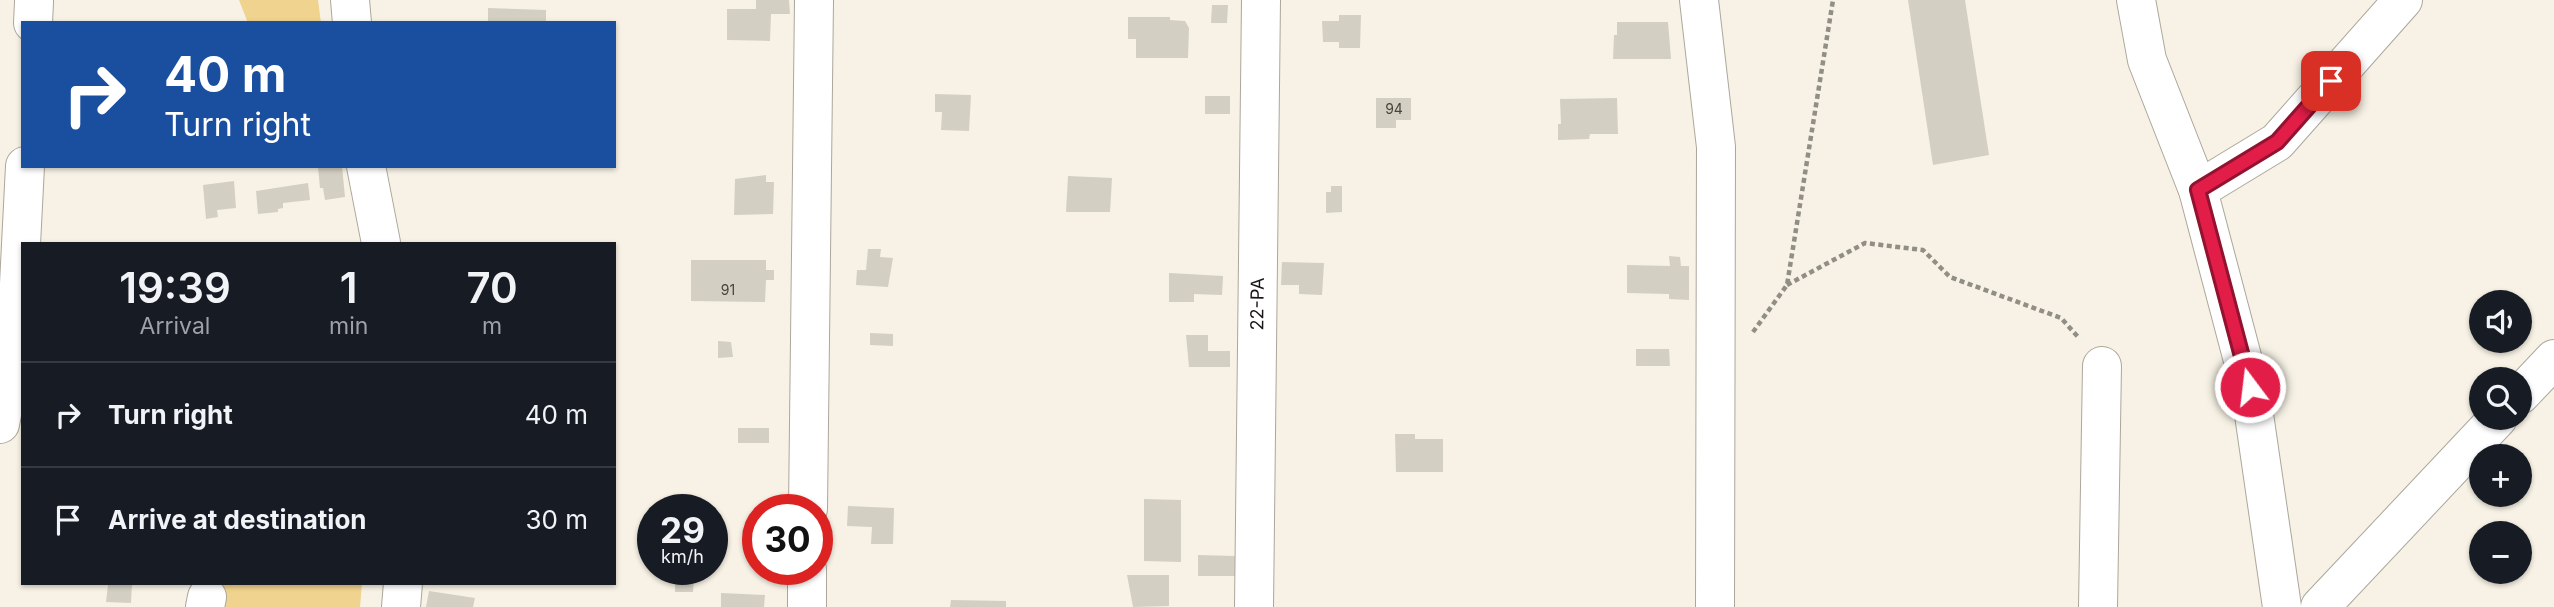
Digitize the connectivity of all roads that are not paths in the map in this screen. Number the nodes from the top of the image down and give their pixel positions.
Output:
1 (351, 0) edge
2 (814, 0) edge
3 (1261, 0) edge
4 (1699, 0) edge
5 (2136, 0) edge
6 (2403, 0) edge
7 (352, 21) edge
8 (25, 168) edge
9 (366, 168) edge
10 (2198, 190) junction
11 (381, 242) edge
12 (8, 343) edge
13 (2554, 359) edge
14 (2102, 366) road end
15 (2532, 382) edge
16 (0, 424) edge
17 (2487, 430) edge
18 (808, 494) edge
19 (403, 585) edge
20 (807, 585) edge
21 (2280, 594) edge
22 (401, 607) edge
23 (807, 607) edge
24 (1254, 607) edge
25 (1715, 607) edge
26 (2098, 607) edge
27 (2319, 607) edge

1 - 7 street
2 - 18 street
3 - 24 street, 22-РА
4 - 25 street
5 - 10 street
6 - 10 street
8 - 12 street
9 - 11 street
10 - 21 street
12 - 16 street
13 - 15 street
14 - 26 street
17 - 27 street
19 - 22 street
20 - 23 street

